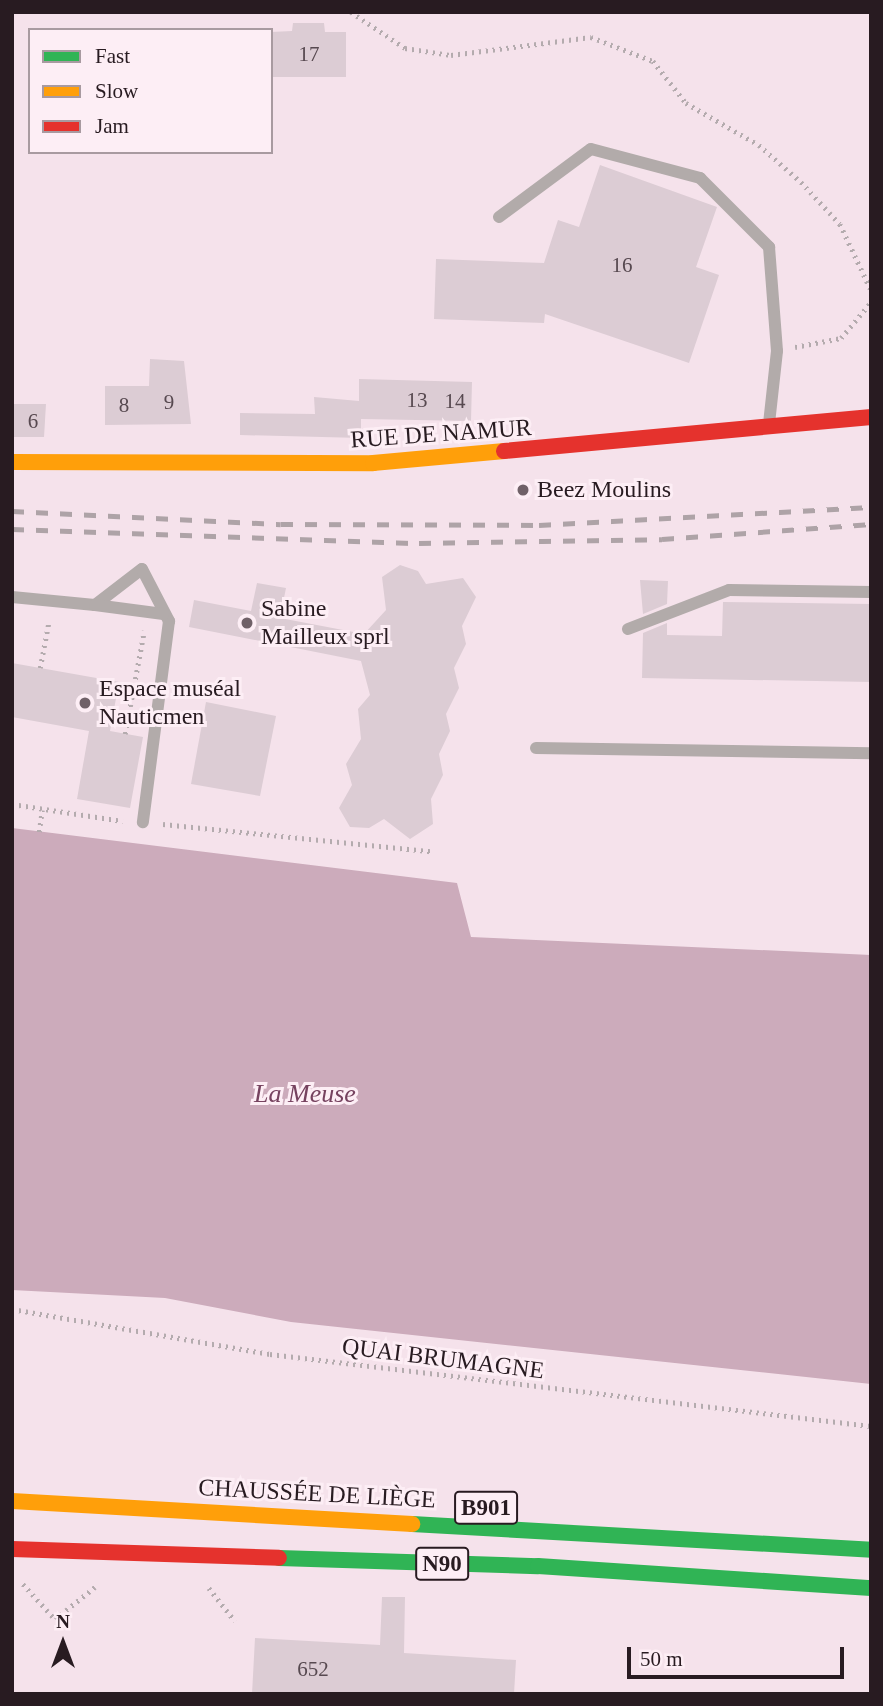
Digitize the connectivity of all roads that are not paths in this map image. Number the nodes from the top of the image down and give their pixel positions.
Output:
1 (499, 217) dead end
2 (871, 417) edge
3 (768, 431) junction
4 (12, 462) edge
5 (871, 592) edge
6 (12, 597) edge
7 (95, 605) junction
8 (163, 614) junction
9 (628, 629) dead end
10 (536, 748) dead end
11 (871, 753) edge
12 (143, 822) road end
13 (12, 1501) edge
14 (101, 1505) junction
15 (410, 1505) dead end
16 (586, 1515) dead end
17 (871, 1534) edge
18 (12, 1549) edge
19 (871, 1550) edge
20 (871, 1588) edge

1 - 3 lane
2 - 3 main road, RUE DE NAMUR
3 - 4 main road, RUE DE NAMUR
5 - 9 lane
6 - 7 lane
7 - 8 lane
7 - 8 lane
8 - 12 lane
10 - 11 lane
13 - 14 main road, CHAUSSÉE DE LIÈGE / N90
14 - 15 main road
14 - 19 main road, CHAUSSÉE DE LIÈGE / N90
16 - 17 main road
18 - 20 main road, N90

